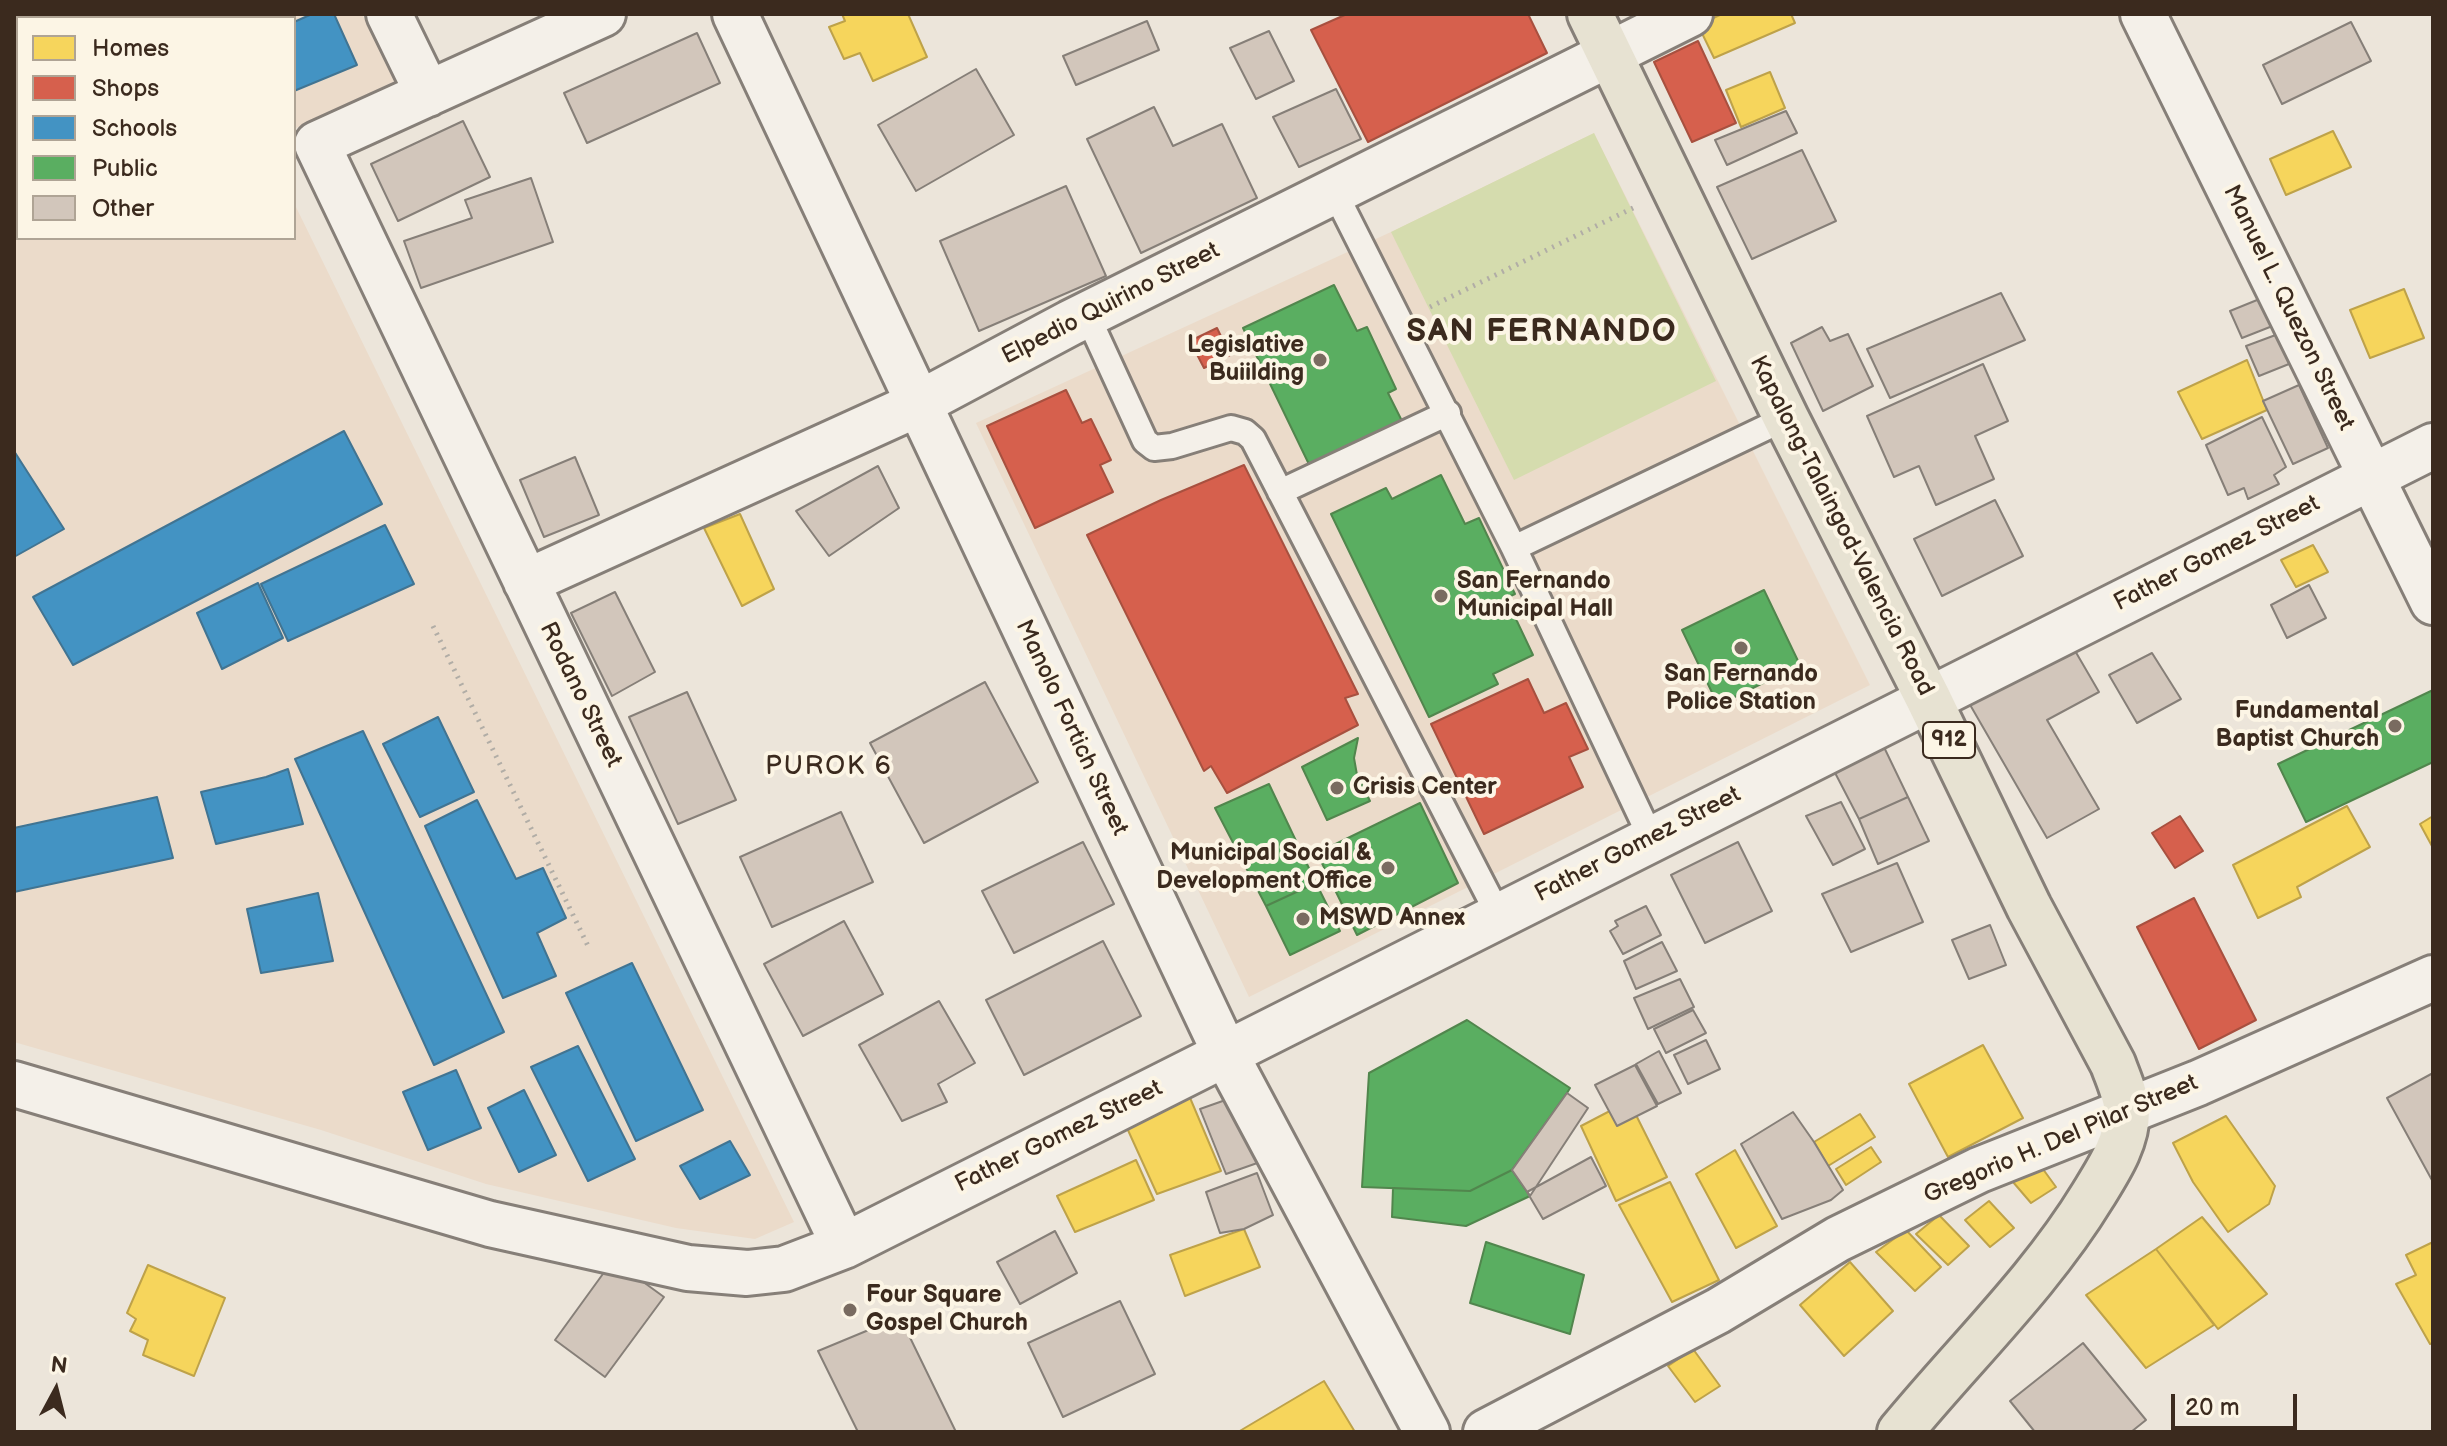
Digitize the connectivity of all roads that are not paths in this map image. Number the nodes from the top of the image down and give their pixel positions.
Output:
1 (389, 14) edge
2 (603, 14) edge
3 (735, 14) edge
4 (1590, 14) edge
5 (1690, 14) edge
6 (2143, 14) edge
7 (1609, 53) junction
8 (428, 94) junction
9 (1335, 193) junction
10 (1087, 315) junction
11 (918, 404) junction
12 (1448, 413) junction
13 (1786, 418) junction
14 (2433, 446) edge
15 (2371, 477) junction
16 (1280, 492) junction
17 (1514, 548) junction
18 (526, 582) junction
19 (2433, 602) edge
20 (1928, 698) junction
21 (1651, 838) junction
22 (1499, 916) junction
23 (2433, 978) edge
24 (1226, 1055) junction
25 (14, 1084) edge
26 (2127, 1110) junction
27 (844, 1246) junction
28 (1427, 1432) edge
29 (1486, 1432) edge
30 (1900, 1432) edge

1 - 8 street
2 - 8 street
3 - 11 street, Manolo Fortich Street
4 - 7 highway, Kapalong-Talaingod-Valencia Road / 912
5 - 7 street, Elpedio Quirino Street
6 - 15 street, Manuel L. Quezon Street
7 - 9 street, Elpedio Quirino Street
7 - 13 highway, Kapalong-Talaingod-Valencia Road / 912
8 - 18 street, Rodano Street
9 - 10 street, Elpedio Quirino Street
9 - 12 lane
10 - 11 street, Elpedio Quirino Street
10 - 16 lane
11 - 18 street, Elpedio Quirino Street
11 - 24 street, Manolo Fortich Street
12 - 16 lane
12 - 17 lane
13 - 17 lane
13 - 20 highway, Kapalong-Talaingod-Valencia Road / 912
14 - 15 street, Father Gomez Street
15 - 19 street, Manuel L. Quezon Street
15 - 20 street, Father Gomez Street
16 - 22 lane
17 - 21 lane
18 - 27 street, Rodano Street
20 - 21 street, Father Gomez Street
20 - 26 highway, Kapalong-Talaingod-Valencia Road / 912
21 - 22 street, Father Gomez Street
22 - 24 street, Father Gomez Street
23 - 26 street, Gregorio H. Del Pilar Street
24 - 27 street, Father Gomez Street
24 - 28 street, Manolo Fortich Street
25 - 27 street, Father Gomez Street
26 - 29 street, Gregorio H. Del Pilar Street
26 - 30 highway, Kapalong-Talaingod-Valencia Road / 912

